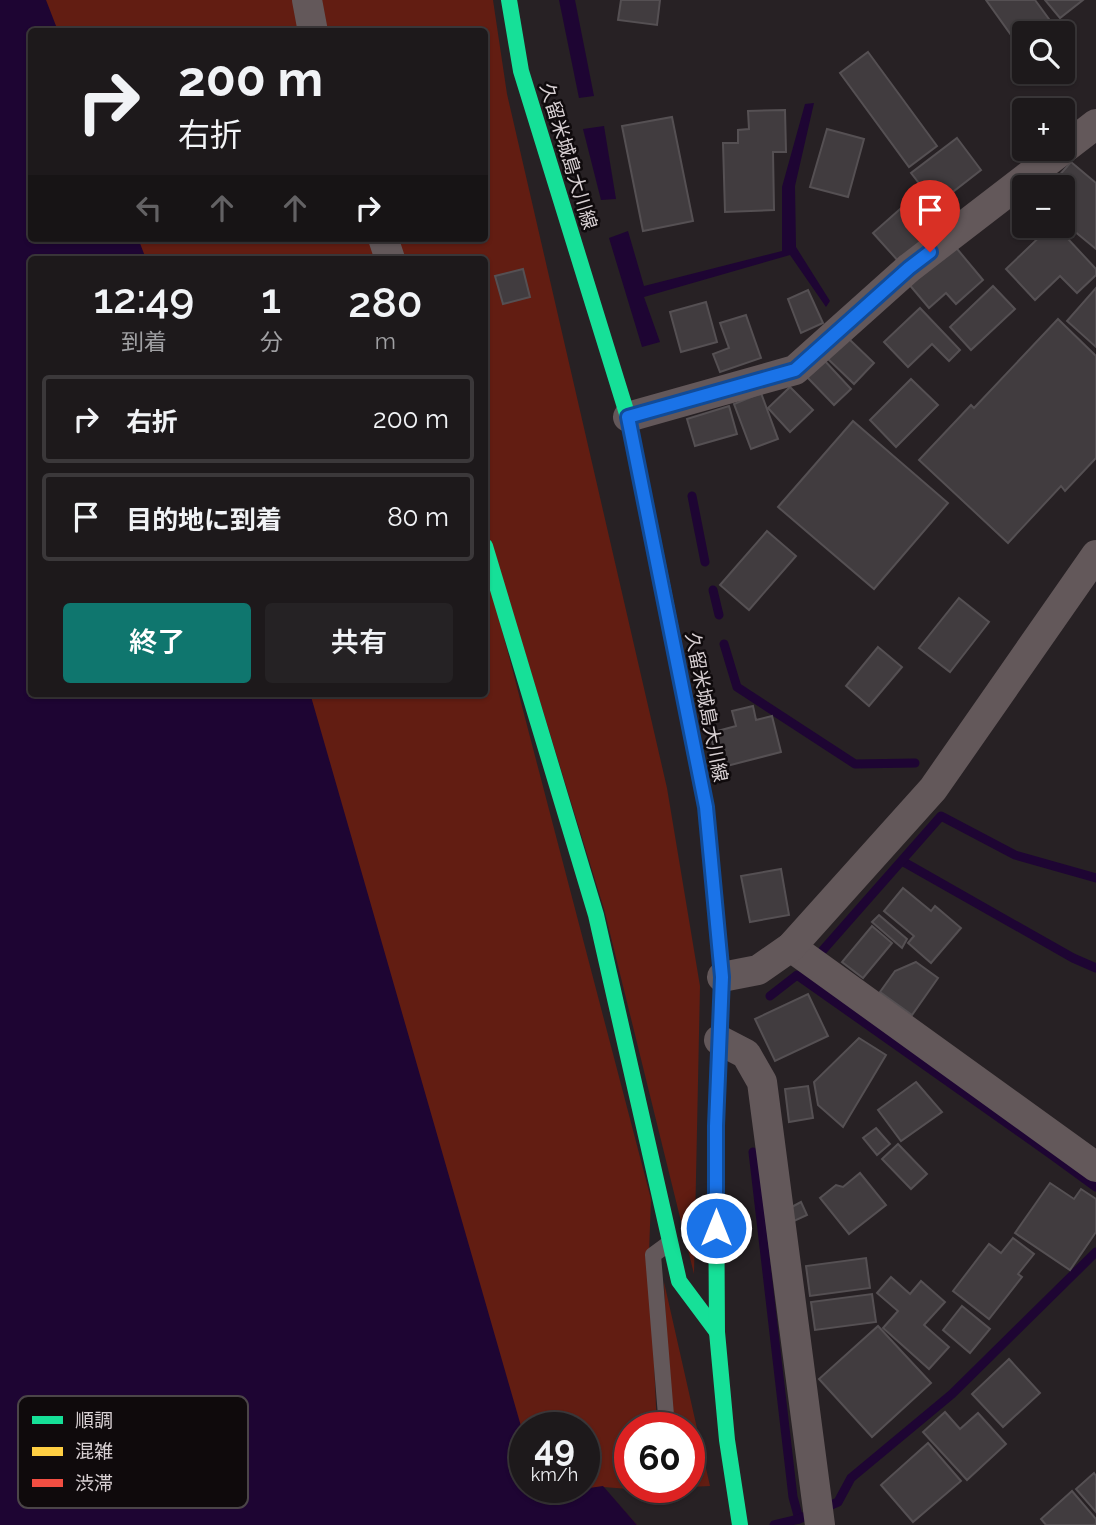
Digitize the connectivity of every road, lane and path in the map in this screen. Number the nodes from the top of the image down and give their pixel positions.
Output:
1 (307, 0) edge
2 (509, 0) edge
3 (312, 28) edge
4 (1096, 124) edge
5 (628, 417) junction
6 (1096, 555) edge
7 (488, 556) edge
8 (791, 947) junction
9 (722, 977) junction
10 (719, 1040) junction
11 (1096, 1167) edge
12 (670, 1242) junction
13 (717, 1332) junction
14 (666, 1412) edge
15 (740, 1525) edge
16 (820, 1525) edge

1 - 3 street
2 - 5 main road, 久留米城島大川線
4 - 5 street
5 - 9 main road, 久留米城島大川線
6 - 8 street
7 - 12 main road
8 - 9 street
8 - 11 street
9 - 10 main road, 久留米城島大川線
10 - 13 main road, 久留米城島大川線
10 - 16 street
12 - 13 main road
12 - 14 lane
13 - 15 main road, 久留米城島大川線

